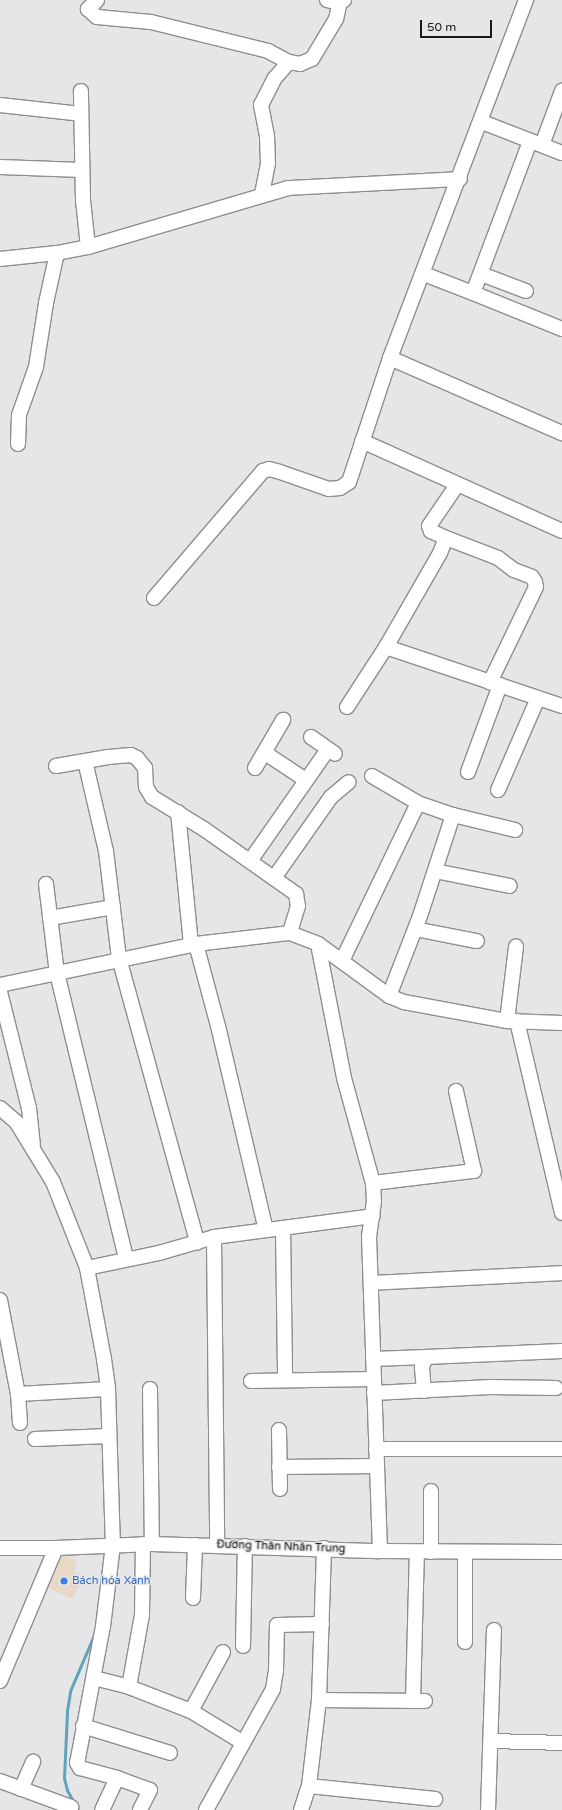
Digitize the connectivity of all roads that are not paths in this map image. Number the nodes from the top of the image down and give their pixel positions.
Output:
1 (97, 0) edge
2 (526, 0) edge
3 (337, 1) edge
4 (289, 62) junction
5 (81, 91) dead end
6 (562, 91) edge
7 (0, 105) edge
8 (81, 114) junction
9 (482, 122) junction
10 (536, 143) junction
11 (562, 153) edge
12 (0, 167) edge
13 (82, 170) junction
14 (460, 179) junction
15 (262, 194) junction
16 (88, 247) junction
17 (58, 253) junction
18 (0, 259) edge
19 (424, 274) junction
20 (482, 274) junction
21 (526, 291) dead end
22 (473, 293) junction
23 (562, 329) edge
24 (390, 358) junction
25 (562, 432) edge
26 (362, 441) junction
27 (18, 444) dead end
28 (457, 484) junction
29 (562, 531) edge
30 (446, 538) junction
31 (154, 598) dead end
32 (386, 647) junction
33 (495, 684) junction
34 (538, 698) junction
35 (561, 703) edge
36 (347, 707) dead end
37 (283, 720) dead end
38 (311, 737) dead end
39 (265, 753) junction
40 (85, 762) junction
41 (56, 766) dead end
42 (255, 768) dead end
43 (468, 772) dead end
44 (372, 776) dead end
45 (306, 780) junction
46 (348, 782) dead end
47 (498, 790) dead end
48 (418, 802) junction
49 (178, 812) junction
50 (453, 815) junction
51 (515, 830) dead end
52 (250, 861) junction
53 (434, 871) junction
54 (274, 878) junction
55 (46, 884) dead end
56 (510, 886) dead end
57 (113, 907) junction
58 (50, 918) junction
59 (415, 929) junction
60 (290, 933) junction
61 (477, 941) dead end
62 (318, 944) junction
63 (193, 945) junction
64 (516, 947) dead end
65 (119, 958) junction
66 (342, 961) junction
67 (57, 973) junction
68 (0, 985) edge
69 (0, 992) edge
70 (389, 996) junction
71 (512, 1021) junction
72 (562, 1023) edge
73 (456, 1091) dead end
74 (0, 1109) edge
75 (34, 1147) junction
76 (373, 1183) junction
77 (562, 1213) edge
78 (373, 1216) junction
79 (283, 1228) junction
80 (266, 1230) junction
81 (214, 1237) junction
82 (197, 1242) junction
83 (126, 1259) junction
84 (87, 1268) junction
85 (562, 1273) edge
86 (371, 1283) junction
87 (0, 1300) edge
88 (562, 1351) edge
89 (426, 1357) junction
90 (373, 1359) junction
91 (285, 1379) junction
92 (252, 1381) dead end
93 (374, 1386) junction
94 (556, 1388) dead end
95 (108, 1389) junction
96 (150, 1389) dead end
97 (424, 1391) junction
98 (18, 1394) junction
99 (20, 1423) dead end
100 (279, 1430) dead end
101 (109, 1436) junction
102 (35, 1439) dead end
103 (376, 1449) junction
104 (562, 1449) edge
105 (377, 1466) junction
106 (279, 1467) junction
107 (280, 1489) dead end
108 (431, 1491) dead end
109 (148, 1544) junction
110 (113, 1545) junction
111 (195, 1545) junction
112 (217, 1545) junction
113 (245, 1546) junction
114 (0, 1548) edge
115 (56, 1548) junction
116 (324, 1548) junction
117 (380, 1551) junction
118 (417, 1552) junction
119 (431, 1552) junction
120 (466, 1552) junction
121 (562, 1552) edge
122 (193, 1598) dead end
123 (322, 1624) junction
124 (494, 1630) dead end
125 (465, 1642) dead end
126 (243, 1646) dead end
127 (223, 1652) dead end
128 (94, 1678) junction
129 (0, 1681) edge
130 (129, 1687) junction
131 (319, 1700) junction
132 (191, 1711) junction
133 (83, 1726) junction
134 (492, 1741) junction
135 (242, 1742) junction
136 (562, 1743) edge
137 (170, 1753) dead end
138 (33, 1762) dead end
139 (117, 1778) junction
140 (0, 1781) edge
141 (309, 1786) junction
142 (22, 1789) junction
143 (435, 1799) dead end
144 (71, 1806) dead end
145 (102, 1810) edge
146 (140, 1810) edge
147 (206, 1810) edge
148 (301, 1810) edge
149 (488, 1810) edge

1 - 4 street
2 - 9 street
3 - 4 street
4 - 15 street
5 - 8 street
6 - 10 street
7 - 8 street
8 - 13 street
9 - 10 street
9 - 14 street
10 - 11 street
10 - 20 street
12 - 13 street
13 - 16 street
14 - 15 street
14 - 19 street
15 - 16 street
16 - 17 street
17 - 18 street
17 - 27 street
19 - 22 street
19 - 24 street
20 - 21 street
20 - 22 street
22 - 23 street
24 - 25 street
24 - 26 street
26 - 28 street
26 - 31 street
28 - 29 street
28 - 30 street
30 - 32 street
30 - 33 street
32 - 33 street
32 - 36 street
33 - 34 street
33 - 43 street
34 - 35 street
34 - 47 street
37 - 39 street
38 - 45 street
39 - 42 street
39 - 45 street
40 - 41 street
40 - 49 street
40 - 57 street
44 - 48 street
45 - 52 street
46 - 54 street
48 - 50 street
48 - 66 street
49 - 52 street
49 - 63 street
50 - 51 street
50 - 53 street
52 - 54 street
53 - 56 street
53 - 59 street
54 - 60 street
55 - 58 street
57 - 58 street
57 - 65 street
58 - 67 street
59 - 61 street
59 - 70 street
60 - 62 street
60 - 63 street
62 - 66 street
62 - 76 street
63 - 65 street
63 - 80 street
64 - 71 street
65 - 67 street
65 - 82 street
66 - 70 street
67 - 68 street
67 - 83 street
69 - 75 street
70 - 71 street
71 - 72 street
71 - 77 street
73 - 76 street
74 - 75 street
75 - 84 street
76 - 78 street
78 - 79 street
78 - 86 street
79 - 80 street
79 - 91 street
80 - 81 street
81 - 82 street
81 - 112 street
82 - 83 street
83 - 84 street
84 - 95 street
85 - 86 street
86 - 90 street
87 - 98 street
88 - 89 street
89 - 90 street
89 - 97 street
90 - 93 street
91 - 92 street
91 - 93 street
93 - 97 street
93 - 103 street
94 - 97 street
95 - 98 street
95 - 101 street
96 - 109 street
98 - 99 street
100 - 106 street
101 - 102 street
101 - 110 street
103 - 104 street
103 - 105 street
105 - 106 street
105 - 117 street
106 - 107 street
108 - 119 street
109 - 110 street, Đường Thân Nhân Trung
109 - 111 street, Đường Thân Nhân Trung
109 - 130 street
110 - 115 street, Đường Thân Nhân Trung
110 - 128 street
111 - 112 street, Đường Thân Nhân Trung
111 - 122 street
112 - 113 street, Đường Thân Nhân Trung
113 - 116 street, Đường Thân Nhân Trung
113 - 126 street
114 - 115 street, Đường Thân Nhân Trung
115 - 129 street
116 - 117 street, Đường Thân Nhân Trung
116 - 123 street
117 - 118 street, Đường Thân Nhân Trung
118 - 119 street, Đường Thân Nhân Trung
118 - 131 street
119 - 120 street, Đường Thân Nhân Trung
120 - 121 street, Đường Thân Nhân Trung
120 - 125 street
123 - 131 street
123 - 135 street
124 - 134 street
127 - 132 street
128 - 130 street
128 - 133 street
130 - 132 street
131 - 141 street
132 - 135 street
133 - 137 street
133 - 139 street
134 - 136 street
134 - 149 street
135 - 147 street
138 - 142 street
139 - 145 street
139 - 146 street
140 - 142 street
141 - 143 street
141 - 148 street
142 - 144 street

